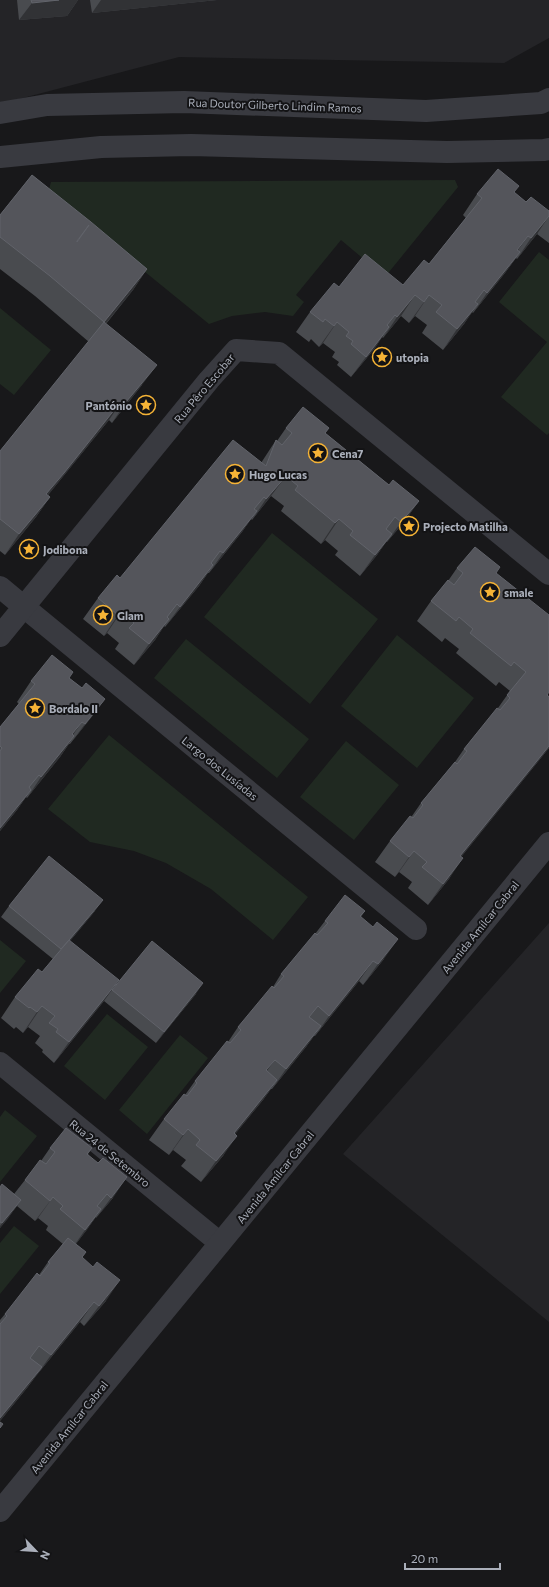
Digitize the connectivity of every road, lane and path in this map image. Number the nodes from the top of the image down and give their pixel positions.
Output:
1 (549, 100) edge
2 (0, 113) edge
3 (549, 149) edge
4 (0, 157) edge
5 (549, 574) edge
6 (0, 587) edge
7 (24, 606) junction
8 (0, 636) edge
9 (549, 843) edge
10 (416, 929) dead end
11 (1, 1066) edge
12 (220, 1243) junction
13 (0, 1511) edge

1 - 2 street, Rua Doutor Gilberto Lindim Ramos
3 - 4 street
5 - 7 street, Rua Pêro Escobar
6 - 7 street, Largo dos Lusíadas
7 - 8 street, Rua Pêro Escobar
7 - 10 street, Largo dos Lusíadas
9 - 12 street, Avenida Amílcar Cabral
11 - 12 street, Rua 24 de Setembro
12 - 13 street, Avenida Amílcar Cabral

